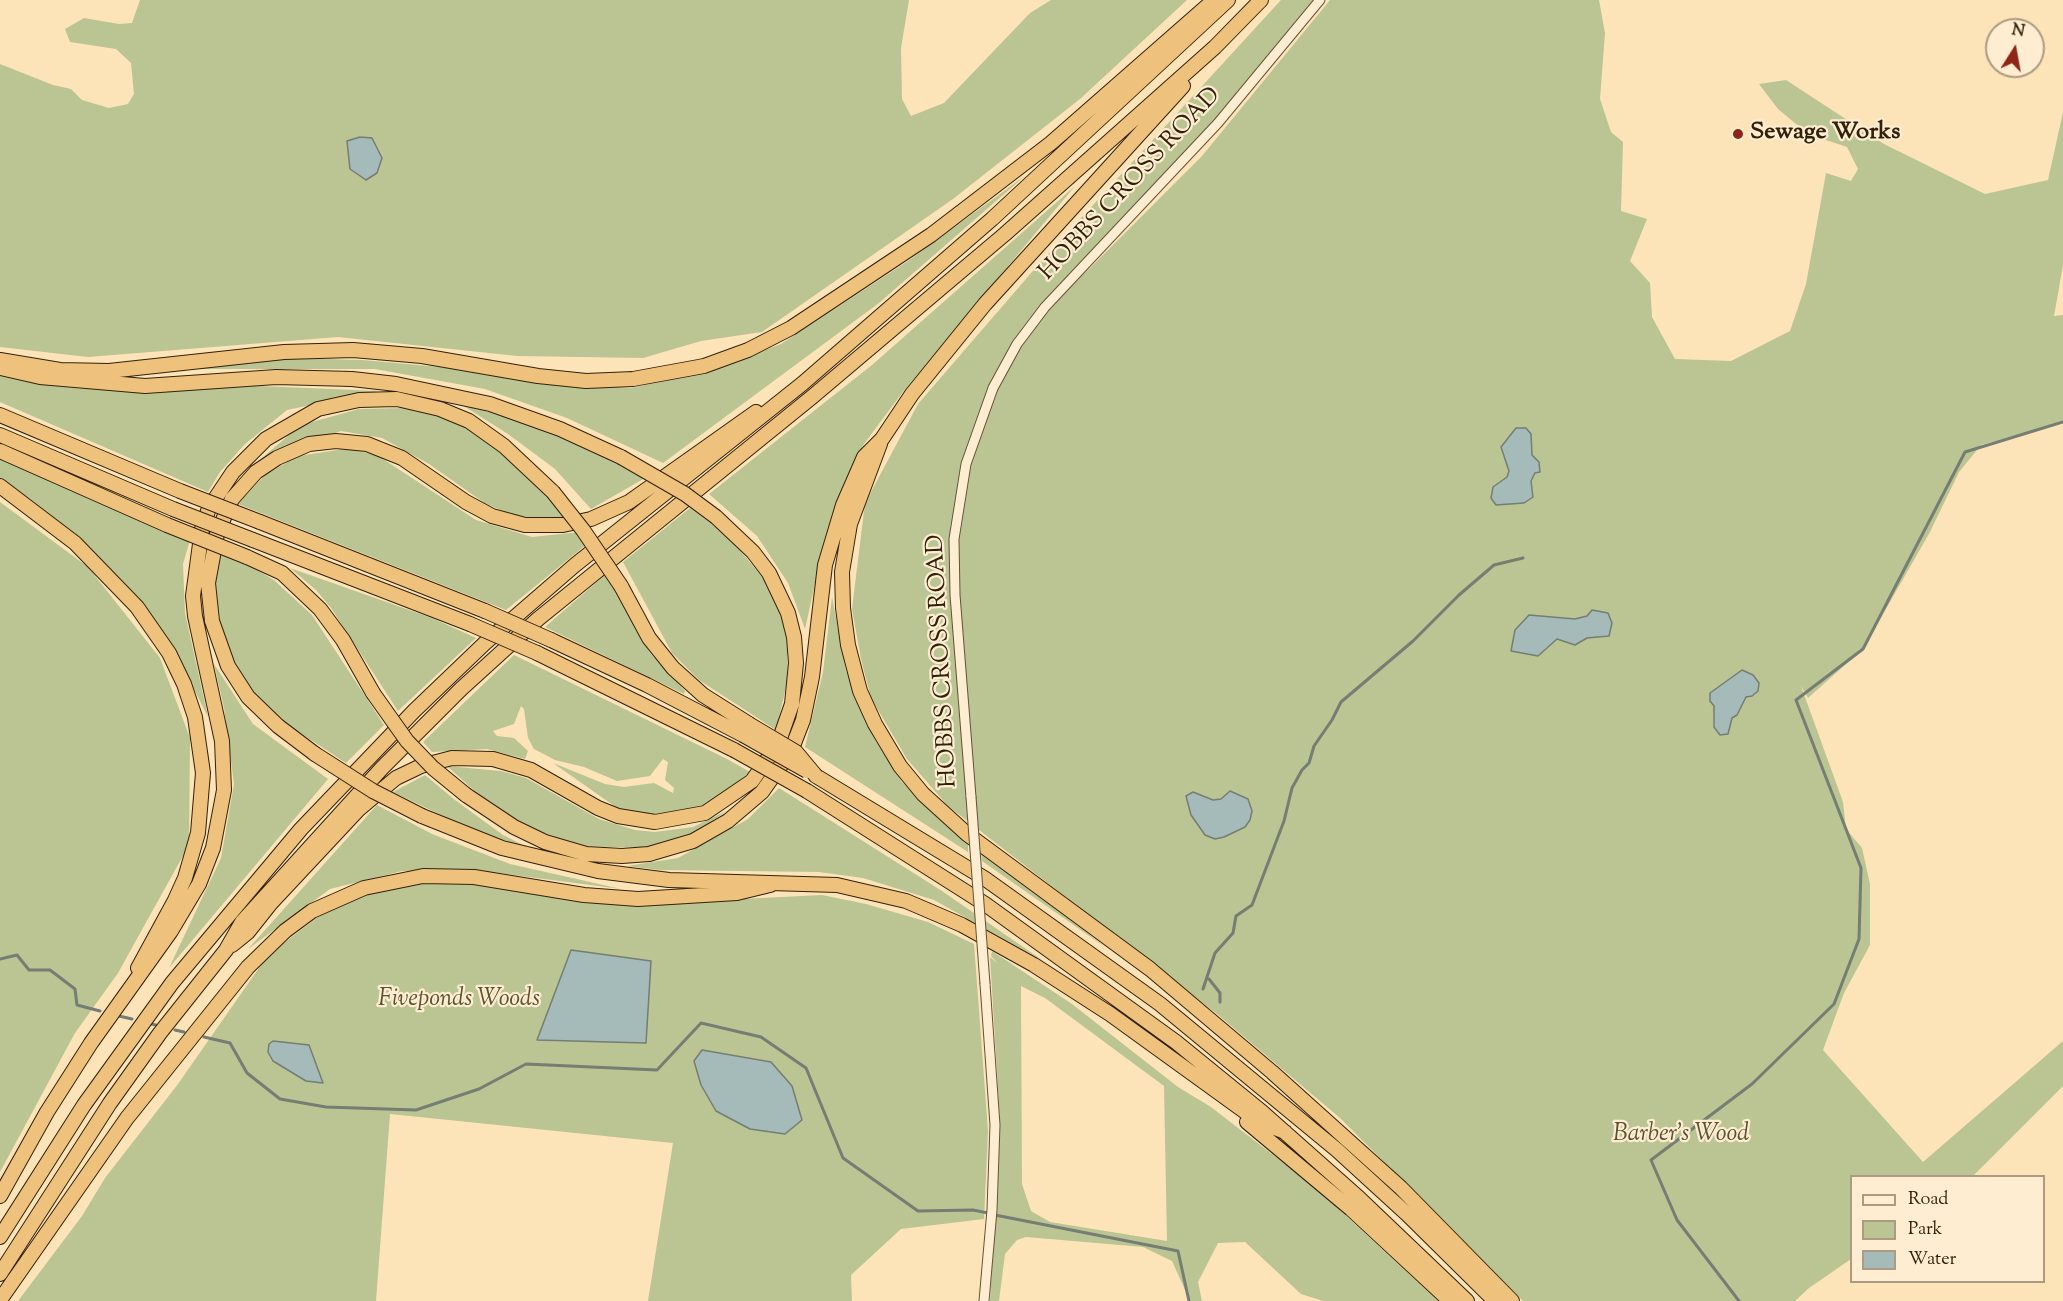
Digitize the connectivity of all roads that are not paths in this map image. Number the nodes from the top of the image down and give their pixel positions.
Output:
1 (1214, 0) edge
2 (1228, 0) edge
3 (1261, 0) edge
4 (1320, 0) edge
5 (1215, 47) junction
6 (0, 360) edge
7 (0, 368) edge
8 (802, 384) junction
9 (0, 415) edge
10 (0, 435) edge
11 (882, 439) junction
12 (0, 451) edge
13 (0, 486) edge
14 (250, 549) junction
15 (746, 729) junction
16 (770, 885) junction
17 (1099, 932) junction
18 (226, 950) junction
19 (131, 984) junction
20 (1086, 999) junction
21 (1293, 1110) junction
22 (1285, 1132) junction
23 (0, 1196) edge
24 (0, 1237) edge
25 (0, 1274) edge
26 (0, 1300) edge
27 (984, 1301) edge
28 (1450, 1301) edge
29 (1467, 1301) edge
30 (1495, 1301) edge
31 (1512, 1301) edge

1 - 6 highway
2 - 8 highway
3 - 5 highway
4 - 27 street, HOBBS CROSS ROAD, bridge
5 - 11 highway
5 - 18 highway
7 - 18 highway, bridge
8 - 16 highway, bridge
8 - 24 highway
9 - 15 highway, bridge
10 - 14 highway, bridge
11 - 14 highway, bridge
11 - 17 highway
12 - 14 highway, bridge
13 - 19 highway
14 - 22 highway, bridge
15 - 19 highway, bridge
15 - 21 highway, bridge
16 - 20 highway
16 - 26 highway
17 - 21 highway
17 - 31 highway
18 - 25 highway
19 - 23 highway
20 - 22 highway
20 - 28 highway
21 - 30 highway
22 - 29 highway

